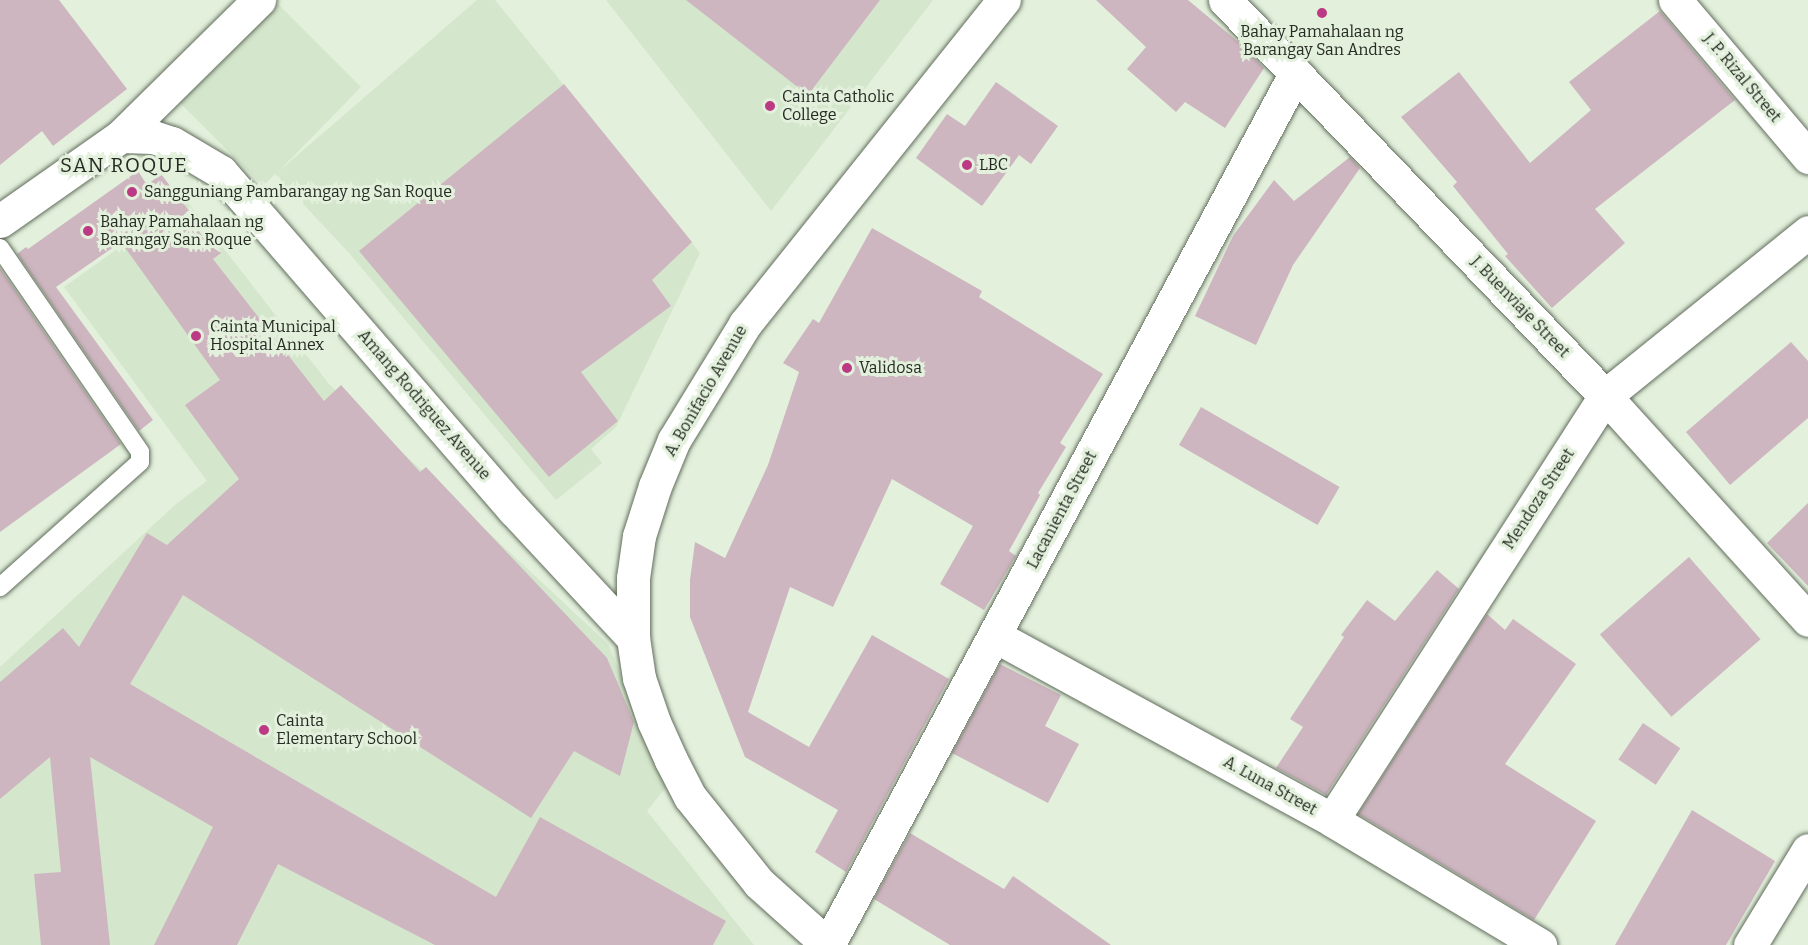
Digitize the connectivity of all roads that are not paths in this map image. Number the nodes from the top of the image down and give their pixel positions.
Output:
1 (259, 0) edge
2 (1004, 0) edge
3 (1225, 0) edge
4 (1676, 0) edge
5 (1295, 74) junction
6 (121, 136) junction
7 (1808, 157) edge
8 (0, 220) edge
9 (1808, 232) edge
10 (0, 248) edge
11 (1605, 396) junction
12 (3, 576) edge
13 (1808, 620) edge
14 (995, 636) junction
15 (633, 638) junction
16 (1332, 820) junction
17 (1808, 850) edge
18 (828, 945) edge
19 (1540, 945) edge
20 (1750, 945) edge

1 - 6 street
2 - 15 street, A. Bonifacio Avenue
3 - 5 street, J. Buenviaje Street
4 - 7 street, J. P. Rizal Street
5 - 11 street, J. Buenviaje Street
5 - 14 street, Lacanienta Street
6 - 8 street
6 - 15 street, Amang Rodriguez Avenue
9 - 11 street, Mendoza Street
10 - 12 lane
11 - 13 street, J. Buenviaje Street
11 - 16 street, Mendoza Street
14 - 16 street, A. Luna Street
14 - 18 street, Lacanienta Street
15 - 18 street, A. Bonifacio Avenue
16 - 19 street, A. Luna Street
17 - 20 street

